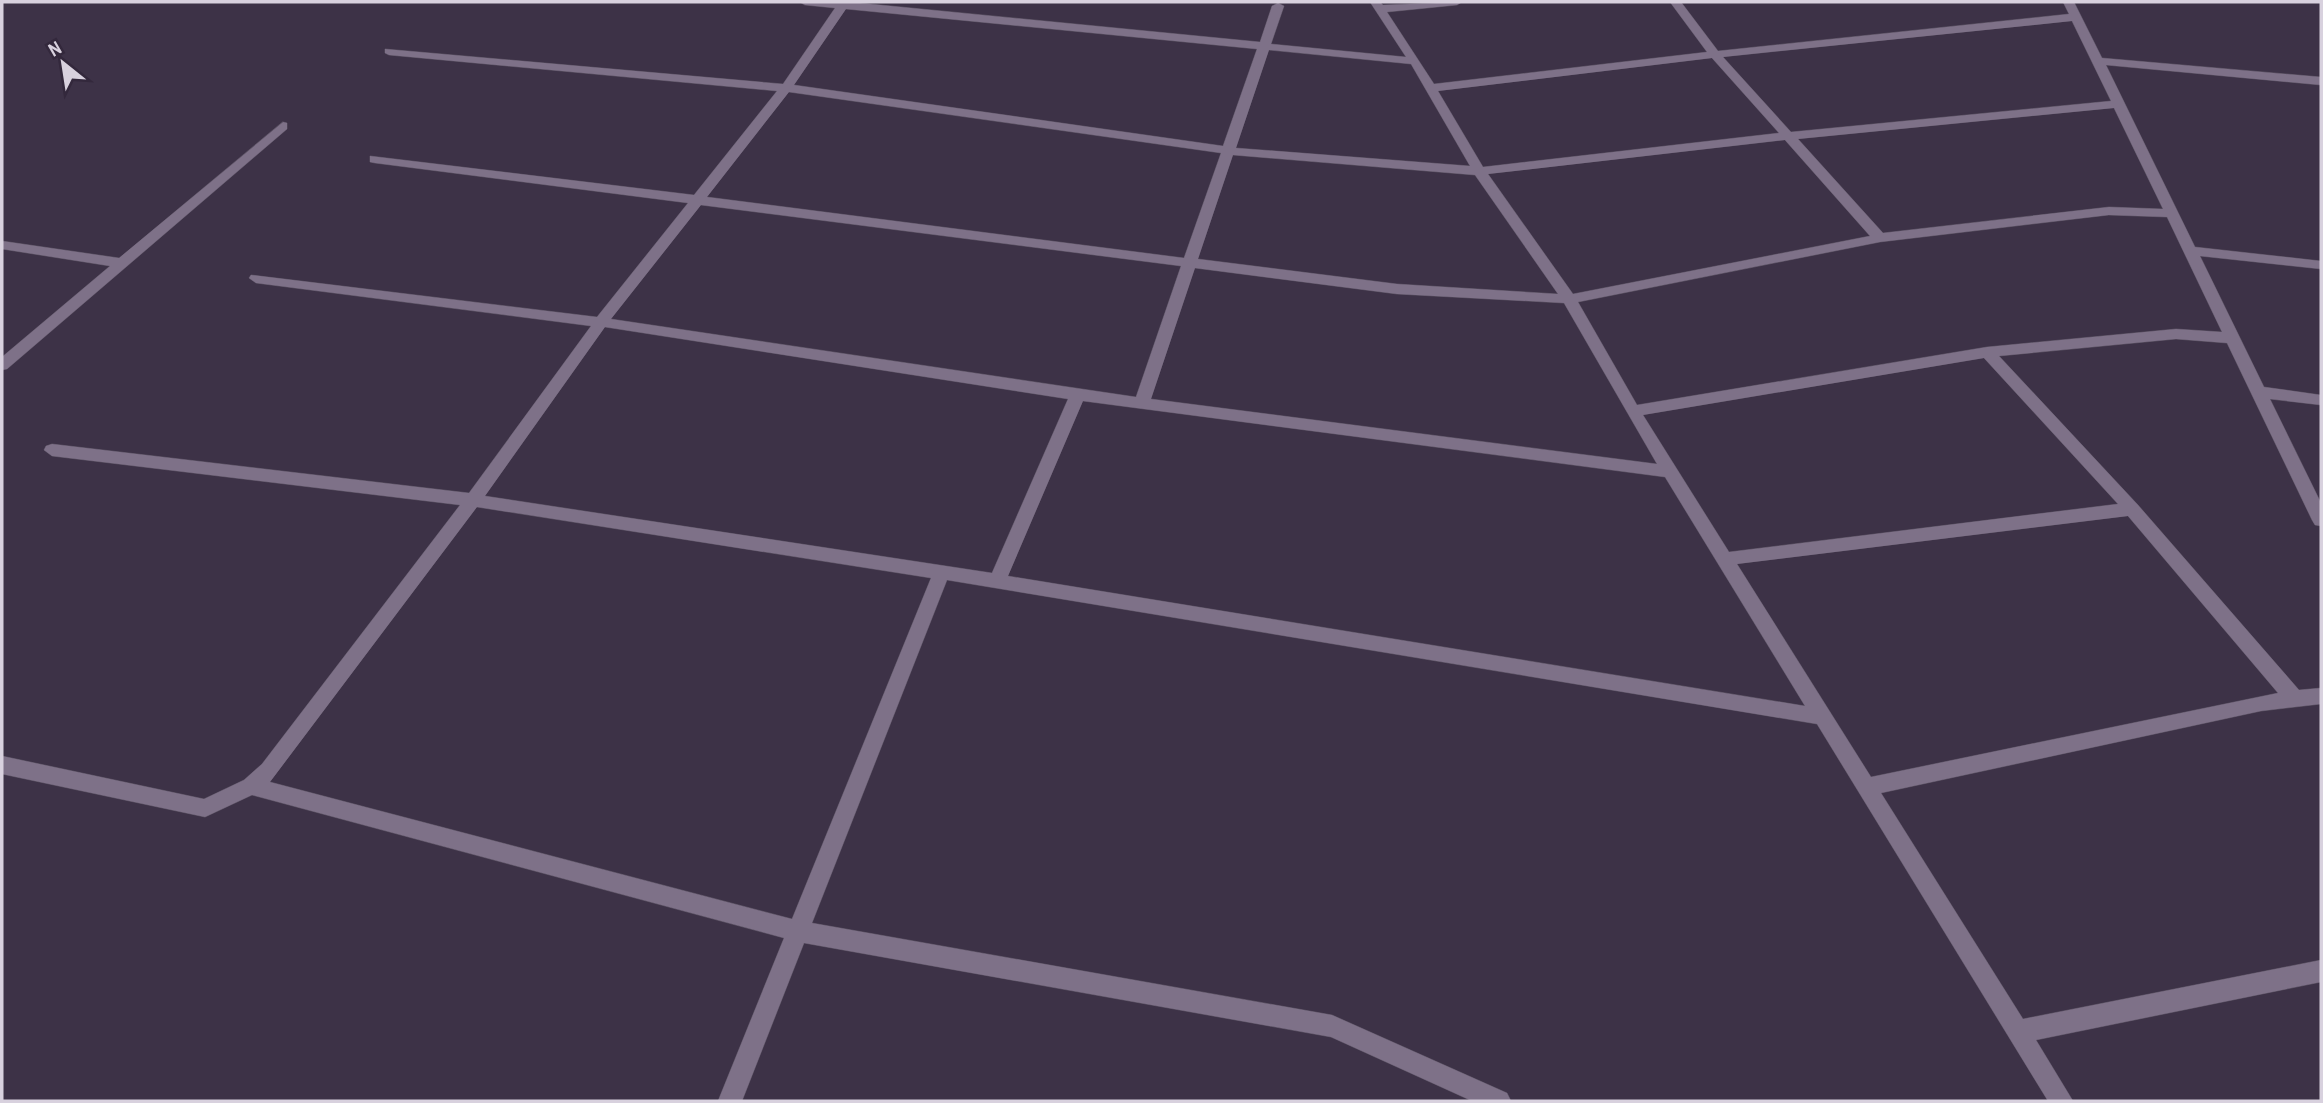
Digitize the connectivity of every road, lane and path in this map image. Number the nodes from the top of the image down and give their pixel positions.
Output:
1 (806, 2) edge
2 (1457, 2) edge
3 (1675, 2) edge
4 (2070, 2) edge
5 (844, 4) edge
6 (1278, 6) dead end
7 (1377, 6) edge
8 (2076, 17) junction
9 (1265, 47) junction
10 (389, 51) dead end
11 (1716, 56) junction
12 (1415, 61) junction
13 (2098, 61) junction
14 (2321, 82) edge
15 (786, 88) junction
16 (1429, 88) junction
17 (2119, 104) junction
18 (283, 126) dead end
19 (1788, 136) junction
20 (1229, 151) junction
21 (374, 159) dead end
22 (1479, 171) junction
23 (700, 198) junction
24 (2172, 213) junction
25 (1880, 238) junction
26 (2, 245) edge
27 (2191, 251) junction
28 (1190, 262) junction
29 (122, 263) junction
30 (2321, 265) edge
31 (256, 278) dead end
32 (1569, 299) junction
33 (601, 322) junction
34 (2232, 338) junction
35 (1987, 352) junction
36 (2, 365) edge
37 (2259, 392) junction
38 (1078, 395) junction
39 (2321, 400) edge
40 (1141, 404) junction
41 (1633, 411) junction
42 (52, 450) dead end
43 (1673, 472) junction
44 (473, 500) junction
45 (2132, 509) junction
46 (2321, 520) edge
47 (1725, 558) junction
48 (941, 574) junction
49 (996, 581) junction
50 (2321, 696) edge
51 (2294, 698) junction
52 (1824, 717) junction
53 (2, 765) edge
54 (251, 786) junction
55 (1866, 787) junction
56 (798, 931) junction
57 (2321, 971) edge
58 (2017, 1032) junction
59 (730, 1101) edge
60 (1499, 1101) edge
61 (2061, 1101) edge

1 - 5 street
2 - 7 street
3 - 11 street
4 - 8 street
5 - 9 street
5 - 15 street
6 - 9 street
7 - 12 street
8 - 11 street
8 - 13 street
9 - 12 street
9 - 20 street
10 - 15 street
11 - 16 street
11 - 19 street
12 - 16 street
13 - 14 street
13 - 17 street
15 - 20 street
15 - 23 street
16 - 22 street
17 - 19 street
17 - 24 street
18 - 29 street
19 - 22 street
19 - 25 street
20 - 22 street
20 - 28 street
21 - 23 street
22 - 32 street
23 - 28 street
23 - 33 street
24 - 25 street
24 - 27 street
25 - 32 street
26 - 29 street
27 - 30 street
27 - 34 street
28 - 32 street
28 - 40 street
29 - 36 street
31 - 33 street
32 - 41 street
33 - 38 street
33 - 44 street
34 - 35 street
34 - 37 street
35 - 41 street
35 - 45 street
37 - 39 street
37 - 46 street
38 - 40 street
38 - 49 street
40 - 43 street
41 - 43 street
42 - 44 street
43 - 47 street
44 - 48 street
44 - 54 street
45 - 47 street
45 - 51 street
47 - 52 street
48 - 49 street
48 - 56 street
49 - 52 street
50 - 51 street
51 - 55 street
52 - 55 street
53 - 54 street
54 - 56 street
55 - 58 street
56 - 59 street
56 - 60 street
57 - 58 street
58 - 61 street

